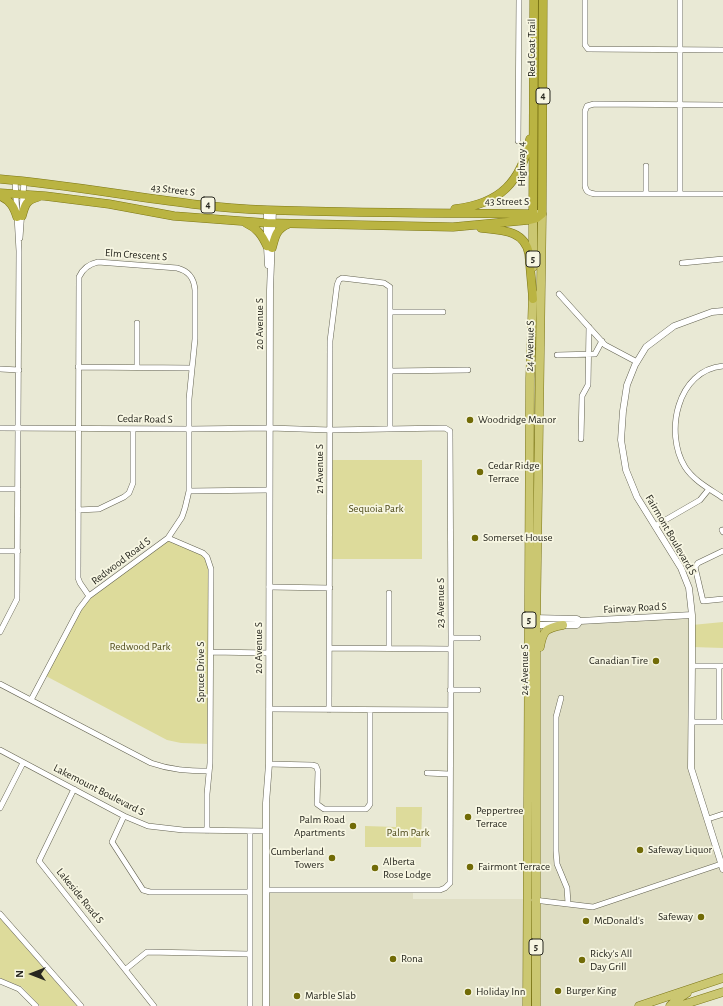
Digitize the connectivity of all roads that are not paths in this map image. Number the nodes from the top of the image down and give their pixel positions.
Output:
1 (519, 0) edge
2 (534, 0) edge
3 (543, 0) edge
4 (585, 0) edge
5 (680, 0) edge
6 (680, 49) junction
7 (723, 50) edge
8 (680, 104) junction
9 (723, 104) edge
10 (533, 114) junction
11 (518, 141) dead end
12 (646, 166) dead end
13 (0, 179) edge
14 (16, 180) junction
15 (24, 182) junction
16 (0, 193) edge
17 (542, 193) joint
18 (646, 194) junction
19 (680, 194) junction
20 (723, 194) edge
21 (20, 195) junction
22 (0, 196) edge
23 (45, 196) junction
24 (270, 210) junction
25 (414, 212) junction
26 (542, 214) junction
27 (19, 216) junction
28 (533, 216) junction
29 (241, 222) junction
30 (270, 223) junction
31 (288, 224) junction
32 (408, 226) junction
33 (454, 227) junction
34 (269, 247) junction
35 (723, 259) edge
36 (682, 263) dead end
37 (559, 294) dead end
38 (533, 299) junction
39 (723, 311) edge
40 (391, 312) junction
41 (443, 312) dead end
42 (137, 323) dead end
43 (589, 327) junction
44 (602, 341) junction
45 (557, 355) dead end
46 (589, 355) junction
47 (637, 362) junction
48 (723, 366) edge
49 (78, 367) junction
50 (136, 367) junction
51 (191, 368) junction
52 (0, 370) edge
53 (19, 370) junction
54 (468, 370) dead end
55 (391, 371) junction
56 (0, 428) edge
57 (19, 428) junction
58 (78, 428) junction
59 (270, 428) junction
60 (133, 429) junction
61 (189, 429) junction
62 (390, 429) junction
63 (330, 430) junction
64 (450, 431) joint
65 (581, 439) dead end
66 (0, 489) edge
67 (18, 489) junction
68 (709, 489) junction
69 (189, 490) junction
70 (270, 490) junction
71 (723, 498) edge
72 (78, 510) junction
73 (655, 526) junction
74 (168, 538) junction
75 (0, 550) edge
76 (18, 551) junction
77 (723, 551) edge
78 (699, 584) junction
79 (269, 587) junction
80 (330, 588) junction
81 (689, 588) junction
82 (389, 593) dead end
83 (89, 596) junction
84 (723, 600) edge
85 (692, 615) junction
86 (580, 621) junction
87 (533, 622) junction
88 (563, 625) junction
89 (0, 632) edge
90 (451, 638) junction
91 (478, 638) dead end
92 (330, 648) junction
93 (390, 648) junction
94 (450, 649) junction
95 (211, 652) junction
96 (268, 653) junction
97 (536, 662) junction
98 (692, 666) junction
99 (721, 666) edge
100 (0, 684) edge
101 (450, 690) junction
102 (478, 690) dead end
103 (560, 698) dead end
104 (31, 700) junction
105 (269, 709) junction
106 (329, 710) junction
107 (450, 710) junction
108 (370, 711) junction
109 (692, 722) junction
110 (721, 722) edge
111 (0, 750) edge
112 (23, 763) junction
113 (268, 764) junction
114 (210, 771) junction
115 (427, 773) dead end
116 (449, 774) junction
117 (74, 789) junction
118 (0, 808) edge
119 (723, 814) edge
120 (124, 816) junction
121 (708, 819) junction
122 (207, 831) junction
123 (250, 831) junction
124 (266, 831) junction
125 (722, 866) edge
126 (266, 890) junction
127 (250, 892) junction
128 (527, 899) junction
129 (536, 900) junction
130 (568, 903) junction
131 (0, 914) edge
132 (528, 942) junction
133 (250, 954) junction
134 (126, 969) junction
135 (723, 978) edge
136 (0, 981) edge
137 (698, 986) junction
138 (723, 991) edge
139 (536, 994) junction
140 (664, 997) junction
141 (36, 1006) edge
142 (80, 1006) edge
143 (154, 1006) edge
144 (250, 1006) edge
145 (266, 1006) edge
146 (524, 1006) edge
147 (527, 1006) edge
148 (536, 1006) edge
149 (539, 1006) edge
150 (639, 1006) edge
151 (667, 1006) edge
152 (670, 1006) edge
153 (679, 1006) edge

1 - 11 street
2 - 10 highway, Red Coat Trail / 4
3 - 17 highway, Red Coat Trail / 4
4 - 6 street
5 - 6 street
6 - 7 street
6 - 8 street
8 - 9 street
8 - 18 street
8 - 19 street
10 - 25 highway
10 - 28 highway, Highway 4 / 4
12 - 18 street
13 - 14 highway, 43 Street S / 4
14 - 15 highway, 43 Street S / 4
14 - 21 street
15 - 21 street
15 - 24 highway, 43 Street S / 4
16 - 21 highway, 43 Street S / 4
17 - 26 highway, Highway 4 / 4
18 - 19 street
19 - 20 street
21 - 23 highway, 43 Street S / 4
21 - 27 street
22 - 27 highway
23 - 27 highway
23 - 29 highway, 43 Street S / 4
24 - 25 highway, 43 Street S / 4
24 - 30 street, 20 Avenue S
25 - 28 highway, 43 Street S / 4
25 - 32 highway
26 - 28 highway, 43 Street S / 4
26 - 87 main road, 24 Avenue S / 5
27 - 53 street
28 - 33 highway, 43 Street S / 4
28 - 38 main road, 24 Avenue S / 5
29 - 30 highway, 43 Street S / 4
29 - 34 highway
30 - 31 highway, 43 Street S / 4
30 - 34 street, 20 Avenue S
31 - 32 highway, 43 Street S / 4
31 - 34 highway
32 - 33 highway, 43 Street S / 4
33 - 38 highway
34 - 59 street, 20 Avenue S
35 - 36 street
37 - 43 street
38 - 87 main road, 24 Avenue S / 5
39 - 47 street, Fairmont Boulevard S
40 - 41 street
40 - 55 street
40 - 63 street, 21 Avenue S
42 - 50 street
43 - 44 street
43 - 46 street
44 - 46 street
44 - 47 street
45 - 46 street
46 - 65 street
47 - 73 street, Fairmont Boulevard S
48 - 68 street
49 - 50 street
49 - 51 street, Elm Crescent S
49 - 58 street, Elm Crescent S
50 - 51 street
51 - 61 street, Elm Crescent S
52 - 53 street
53 - 57 street
54 - 55 street
55 - 62 street
56 - 57 street, Cedar Road S
57 - 58 street, Cedar Road S
57 - 67 street
58 - 60 street, Cedar Road S
58 - 72 street, Elm Crescent S
59 - 61 street, Cedar Road S
59 - 63 street, Cedar Road S
59 - 70 street, 20 Avenue S
60 - 61 street, Cedar Road S
60 - 72 street
61 - 69 street, Redwood Road S
62 - 63 street, Cedar Road S
62 - 64 street, Cedar Road S
63 - 80 street, 21 Avenue S
64 - 90 street, 23 Avenue S
66 - 67 street
67 - 76 street
68 - 71 street
68 - 73 street
69 - 70 street
69 - 74 street, Redwood Road S
70 - 79 street, 20 Avenue S
72 - 83 street, Elm Crescent S
73 - 81 street, Fairmont Boulevard S
74 - 83 street, Redwood Road S
74 - 95 street, Spruce Drive S
75 - 76 street
76 - 89 street
77 - 78 street
78 - 81 street
78 - 84 street
79 - 80 street
79 - 96 street, 20 Avenue S
80 - 92 street, 21 Avenue S
81 - 85 street, Fairmont Boulevard S
82 - 93 street
83 - 104 street, Redwood Road S
85 - 86 street, Fairway Road S
85 - 98 street, Fairmont Boulevard S
86 - 87 street, Fairway Road S
86 - 88 street, Fairway Road S
87 - 88 street, Fairway Road S
87 - 97 main road, 24 Avenue S / 5
87 - 128 main road, 24 Avenue S / 5
88 - 97 main road
90 - 91 street
90 - 94 street, 23 Avenue S
92 - 93 street
92 - 106 street, 21 Avenue S
93 - 94 street
94 - 101 street, 23 Avenue S
95 - 96 street
95 - 114 street, Spruce Drive S
96 - 105 street, 20 Avenue S
97 - 129 main road, 24 Avenue S / 5
98 - 99 street
98 - 109 street, Fairmont Boulevard S
99 - 110 street
100 - 104 street
101 - 102 street
101 - 107 street, 23 Avenue S
103 - 130 street
104 - 114 street
105 - 106 street
105 - 113 street, 20 Avenue S
106 - 108 street
107 - 108 street
107 - 116 street, 23 Avenue S
108 - 113 street
109 - 110 street
109 - 121 street, Fairmont Boulevard S
111 - 112 street, Lakemount Boulevard S
112 - 117 street, Lakemount Boulevard S
112 - 118 street
113 - 124 street, 20 Avenue S
114 - 122 street, Spruce Drive S
115 - 116 street
116 - 126 street, 23 Avenue S
117 - 120 street, Lakemount Boulevard S
117 - 134 street, Lakeside Road S
119 - 121 street
120 - 122 street, Lakemount Boulevard S
120 - 127 street
121 - 125 street, Fairmont Boulevard S
122 - 123 street, Lakemount Boulevard S
123 - 124 street, Lakemount Boulevard S
123 - 127 street
124 - 126 street, 20 Avenue S
125 - 130 street
126 - 145 street, 20 Avenue S
127 - 133 street
128 - 129 street
128 - 132 main road, 24 Avenue S / 5
129 - 130 street
129 - 139 main road, 24 Avenue S / 5
131 - 142 street
132 - 146 main road
132 - 147 main road, 24 Avenue S / 5
133 - 134 street
133 - 144 street
134 - 143 street, Lakeside Road S
135 - 137 main road
136 - 141 street
137 - 140 main road
137 - 152 main road
138 - 153 main road
139 - 148 main road, 24 Avenue S / 5
139 - 149 main road
140 - 150 main road
140 - 151 street

